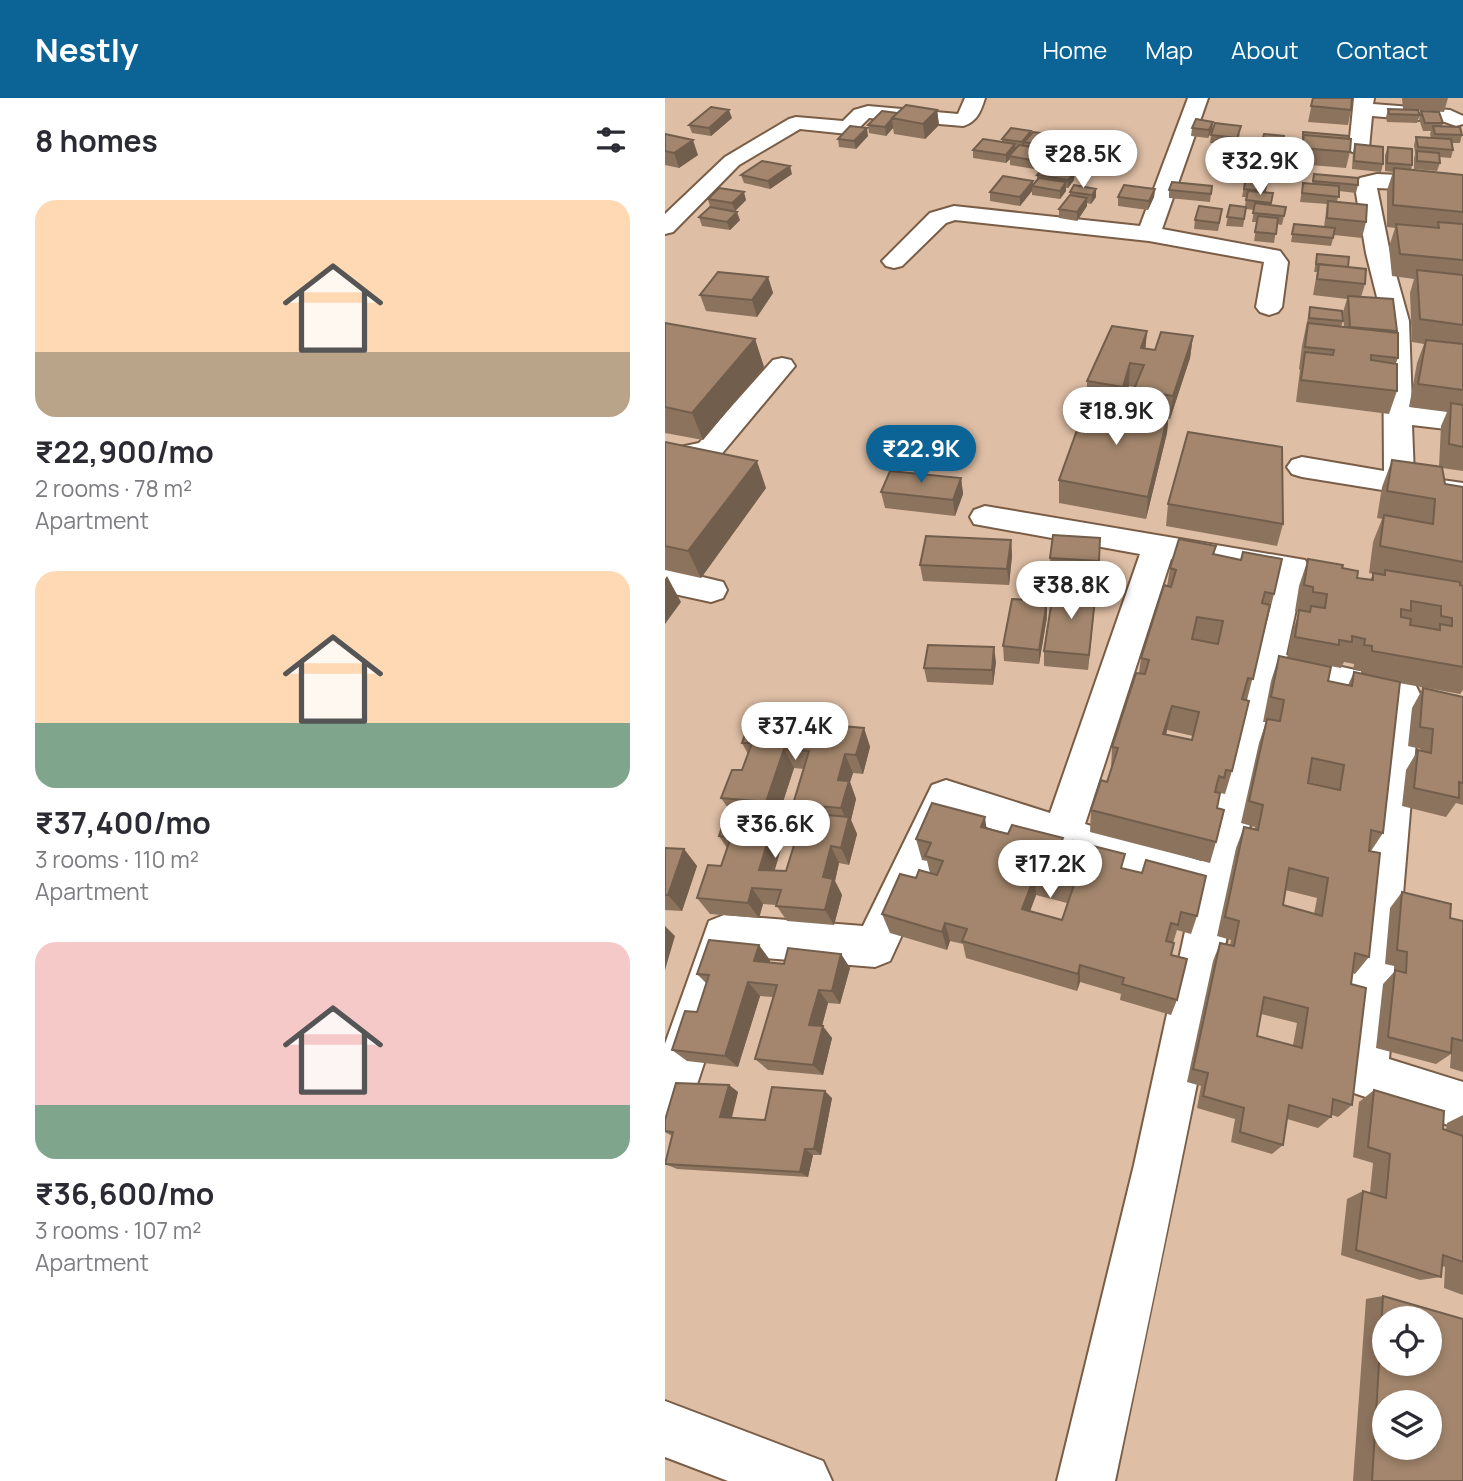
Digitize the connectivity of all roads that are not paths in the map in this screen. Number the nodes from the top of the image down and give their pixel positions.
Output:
1 (975, 98) edge
2 (1198, 98) edge
3 (1363, 103) edge
4 (1456, 120) dead end
5 (1359, 148) edge
6 (1463, 186) edge
7 (665, 227) edge
8 (1149, 234) junction
9 (894, 261) dead end
10 (1269, 307) dead end
11 (1397, 348) junction
12 (1423, 351) edge
13 (782, 366) dead end
14 (1398, 414) junction
15 (1463, 422) edge
16 (665, 453) edge
17 (1302, 467) dead end
18 (1399, 484) junction
19 (1463, 494) edge
20 (985, 517) dead end
21 (1160, 546) junction
22 (665, 580) edge
23 (711, 590) dead end
24 (1268, 665) junction
25 (1062, 835) junction
26 (1216, 884) junction
27 (671, 1095) edge
28 (1463, 1106) edge
29 (665, 1429) edge
30 (803, 1481) edge
31 (1086, 1481) edge

1 - 7 street
2 - 8 street
3 - 4 street
3 - 5 street
6 - 11 street
8 - 9 street
8 - 10 street
11 - 12 street
11 - 14 street
13 - 16 street
14 - 15 street
14 - 18 street
17 - 18 street
18 - 19 street
20 - 21 street
21 - 24 street
21 - 25 street
22 - 23 street
24 - 26 street
24 - 28 street
25 - 26 street
25 - 27 street
26 - 31 street
29 - 30 street

